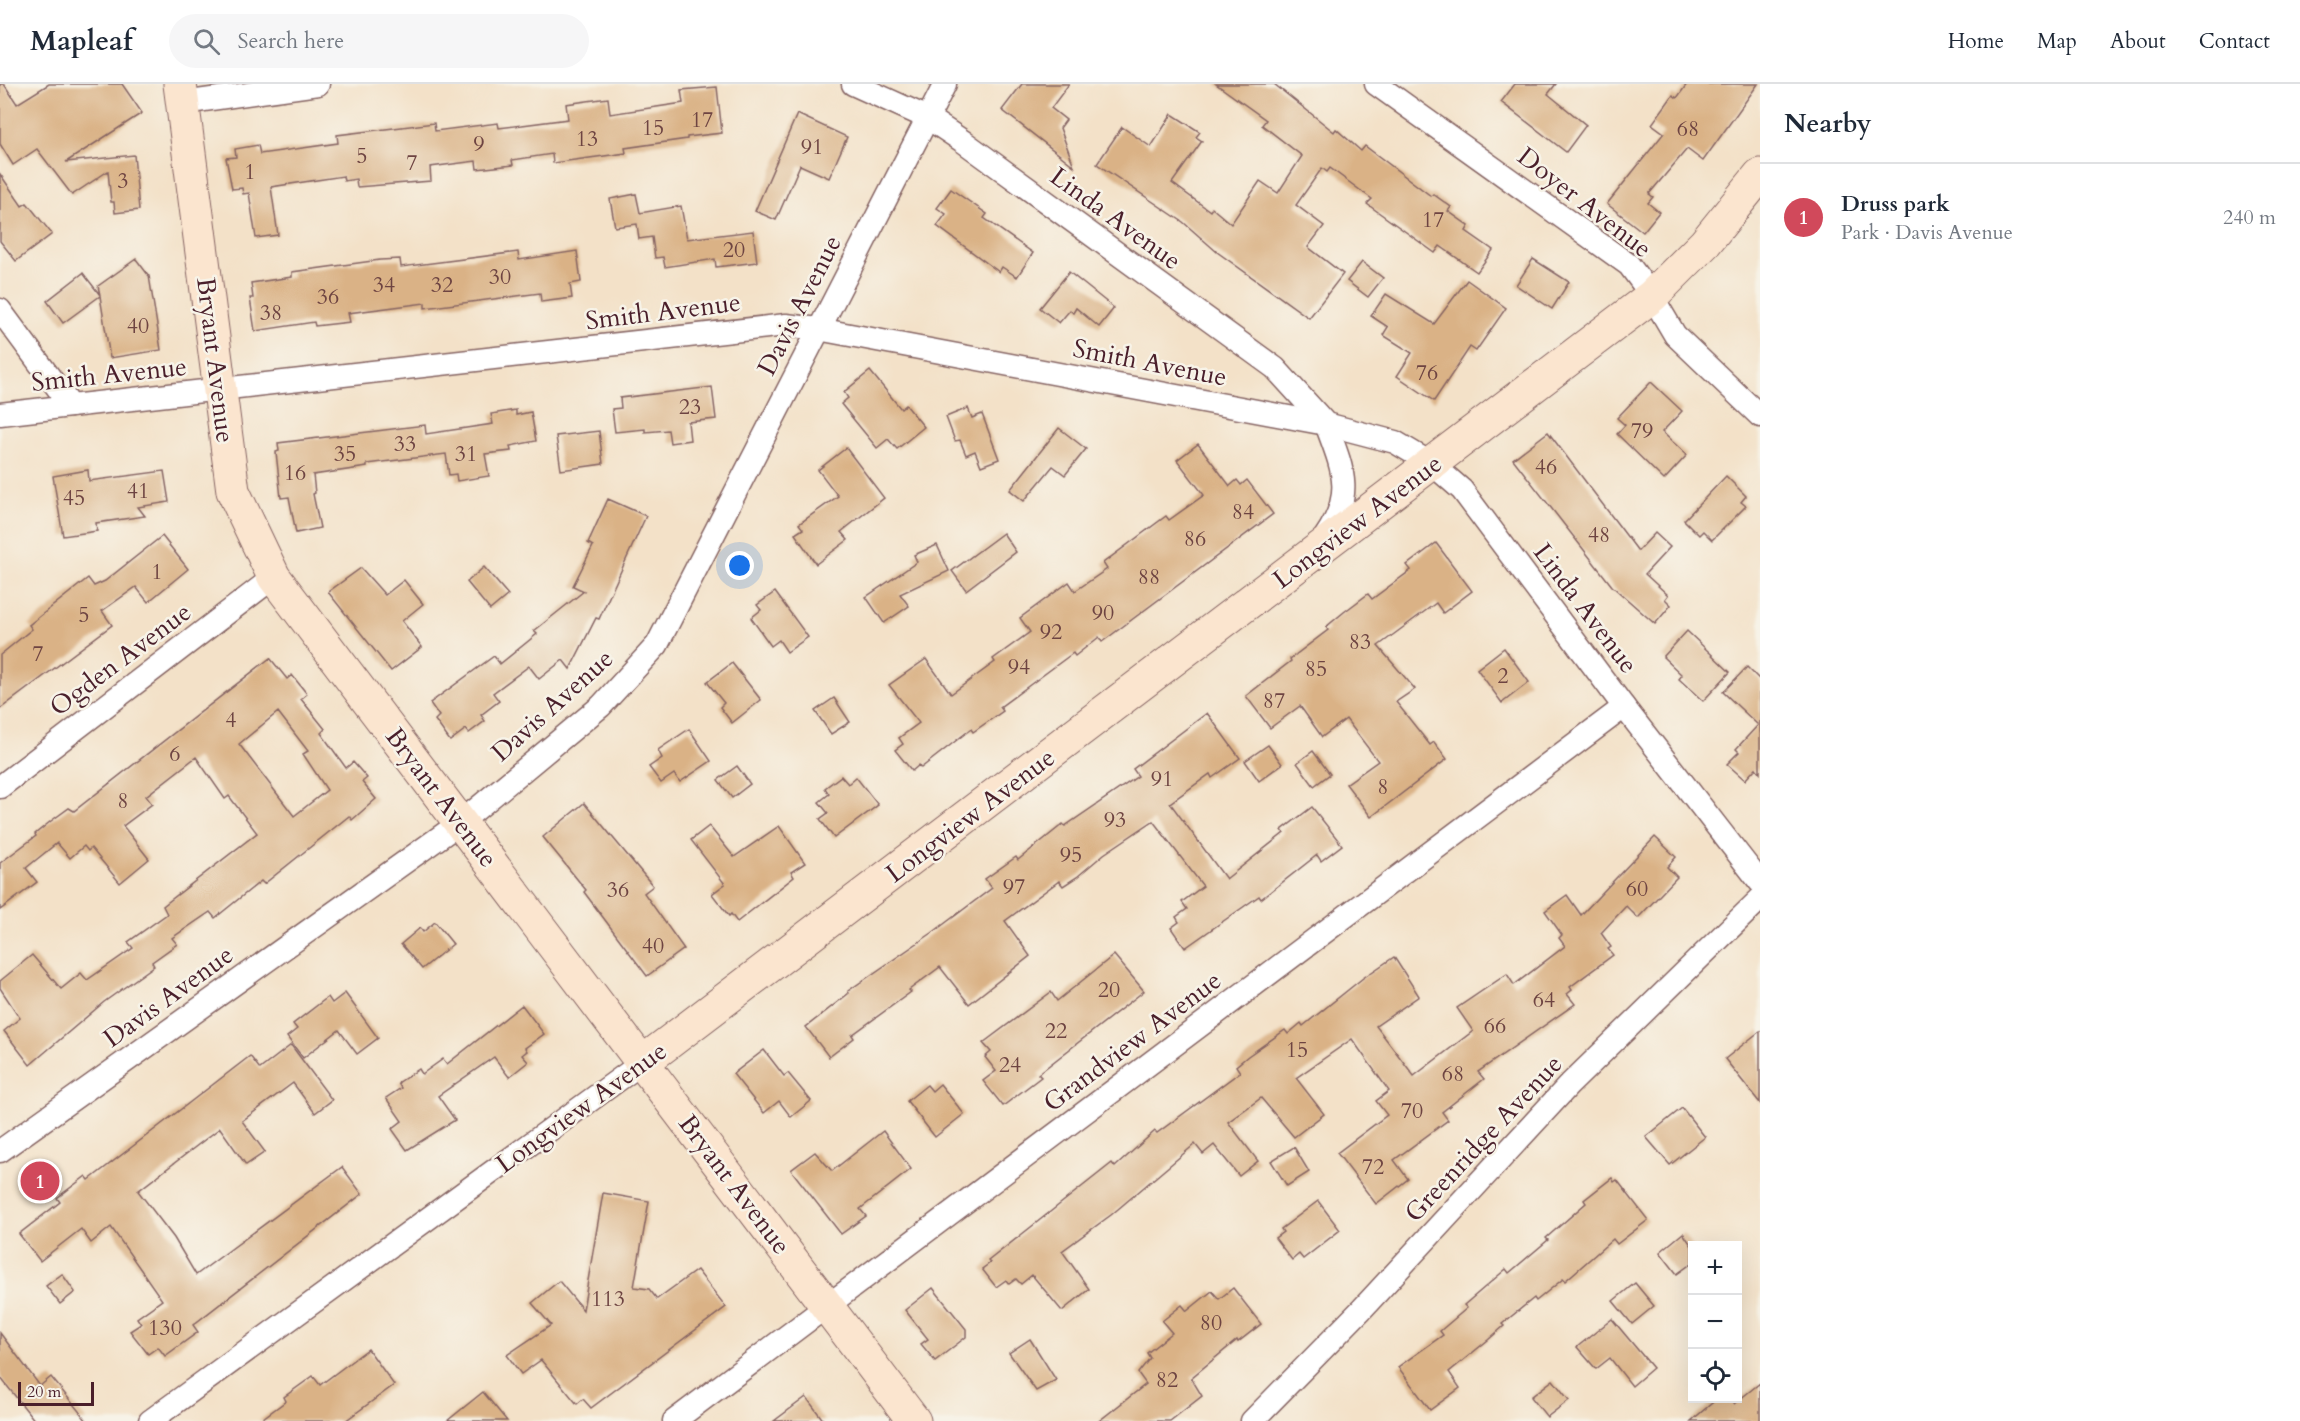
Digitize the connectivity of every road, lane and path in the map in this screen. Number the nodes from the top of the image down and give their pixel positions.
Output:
1 (318, 84) edge
2 (853, 84) edge
3 (945, 84) edge
4 (1376, 84) edge
5 (181, 93) edge
6 (928, 118) junction
7 (1760, 175) edge
8 (1652, 296) junction
9 (0, 310) edge
10 (818, 328) junction
11 (221, 391) junction
12 (71, 406) junction
13 (0, 414) edge
14 (1760, 416) edge
15 (1326, 424) junction
16 (1432, 464) junction
17 (1313, 556) junction
18 (274, 577) junction
19 (1624, 707) junction
20 (0, 787) edge
21 (461, 822) junction
22 (1760, 882) edge
23 (1760, 899) edge
24 (643, 1062) junction
25 (0, 1151) edge
26 (827, 1306) junction
27 (150, 1421) edge
28 (674, 1421) edge
29 (914, 1421) edge
30 (1252, 1421) edge

1 - 5 street
2 - 6 street, Linda Avenue
3 - 6 street, Davis Avenue
4 - 8 street, Doyer Avenue
5 - 11 street, Bryant Avenue
6 - 10 street, Davis Avenue
6 - 15 street, Linda Avenue
7 - 8 street, Longview Avenue
8 - 14 street, Doyer Avenue
8 - 16 street, Longview Avenue
9 - 12 street
10 - 11 street, Smith Avenue
10 - 15 street, Smith Avenue
10 - 21 street, Davis Avenue
11 - 12 street, Smith Avenue
11 - 18 street, Bryant Avenue
12 - 13 street, Smith Avenue
15 - 16 street, Linda Avenue
15 - 17 street, Linda Avenue
16 - 17 street, Longview Avenue
16 - 19 street, Linda Avenue
17 - 24 street, Longview Avenue
18 - 20 street, Ogden Avenue
18 - 21 street, Bryant Avenue
19 - 22 street, Linda Avenue
19 - 26 street, Grandview Avenue
21 - 24 street, Bryant Avenue
21 - 25 street, Davis Avenue
23 - 30 street, Greenridge Avenue
24 - 26 street, Bryant Avenue
24 - 27 street, Longview Avenue
26 - 28 street, Grandview Avenue
26 - 29 street, Bryant Avenue

